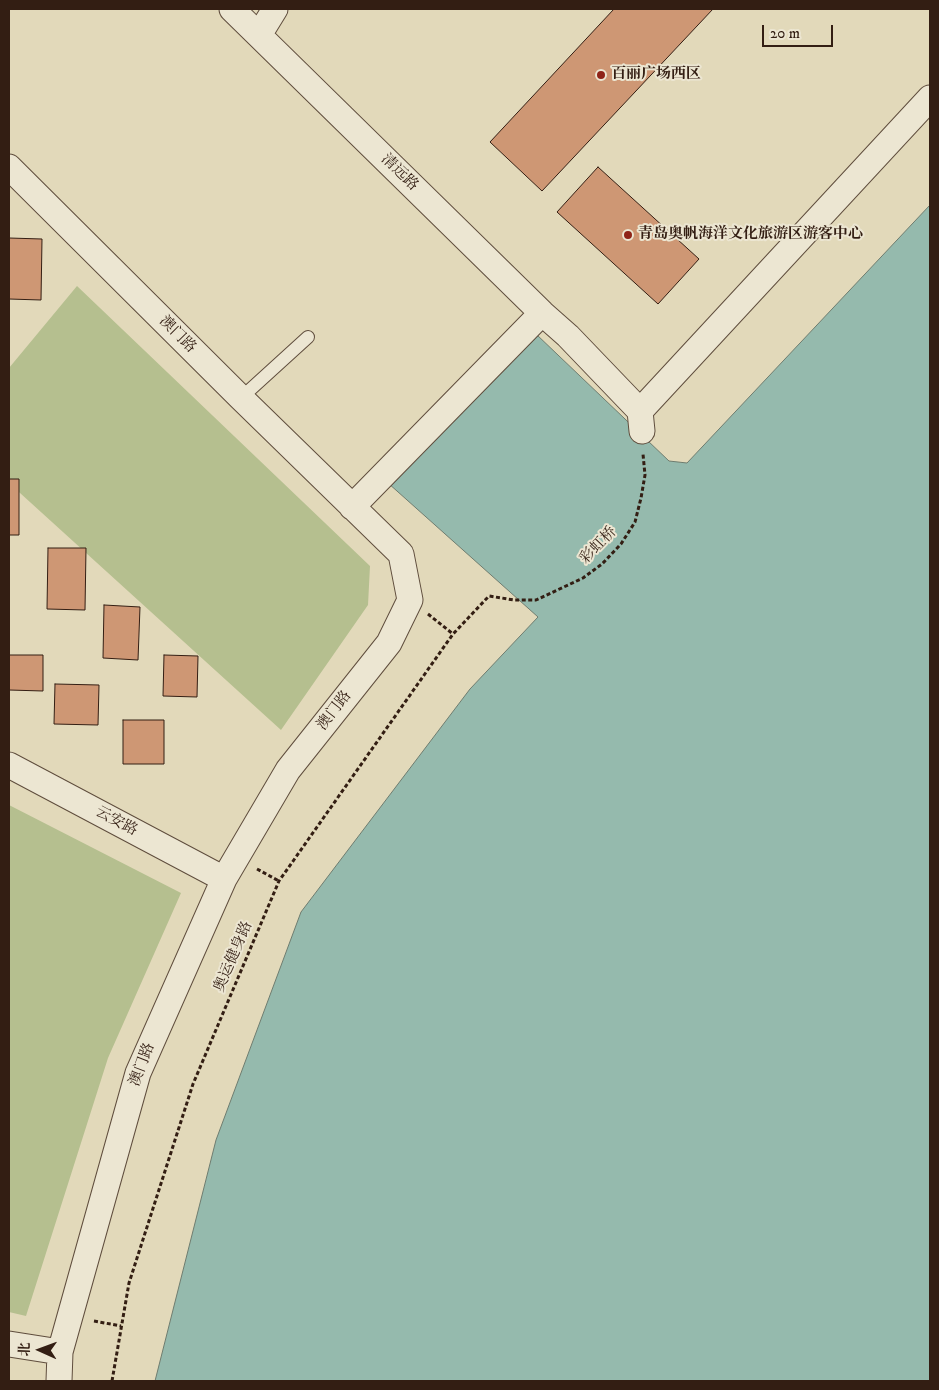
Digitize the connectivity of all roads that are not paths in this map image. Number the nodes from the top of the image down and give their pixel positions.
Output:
1 (232, 9) edge
2 (276, 9) edge
3 (259, 35) junction
4 (930, 98) edge
5 (9, 167) edge
6 (542, 313) junction
7 (308, 337) dead end
8 (241, 398) junction
9 (352, 506) junction
10 (9, 765) edge
11 (224, 878) junction
12 (9, 1344) edge
13 (60, 1352) junction
14 (59, 1381) edge

1 - 3 street, 清远路
2 - 3 street
3 - 6 street, 清远路
4 - 6 street, 清远路
5 - 8 street, 澳门路
6 - 9 street
7 - 8 lane
8 - 9 street, 澳门路
9 - 11 street, 澳门路
10 - 11 street, 云安路
11 - 13 street, 澳门路
12 - 13 street
13 - 14 street, 澳门路

